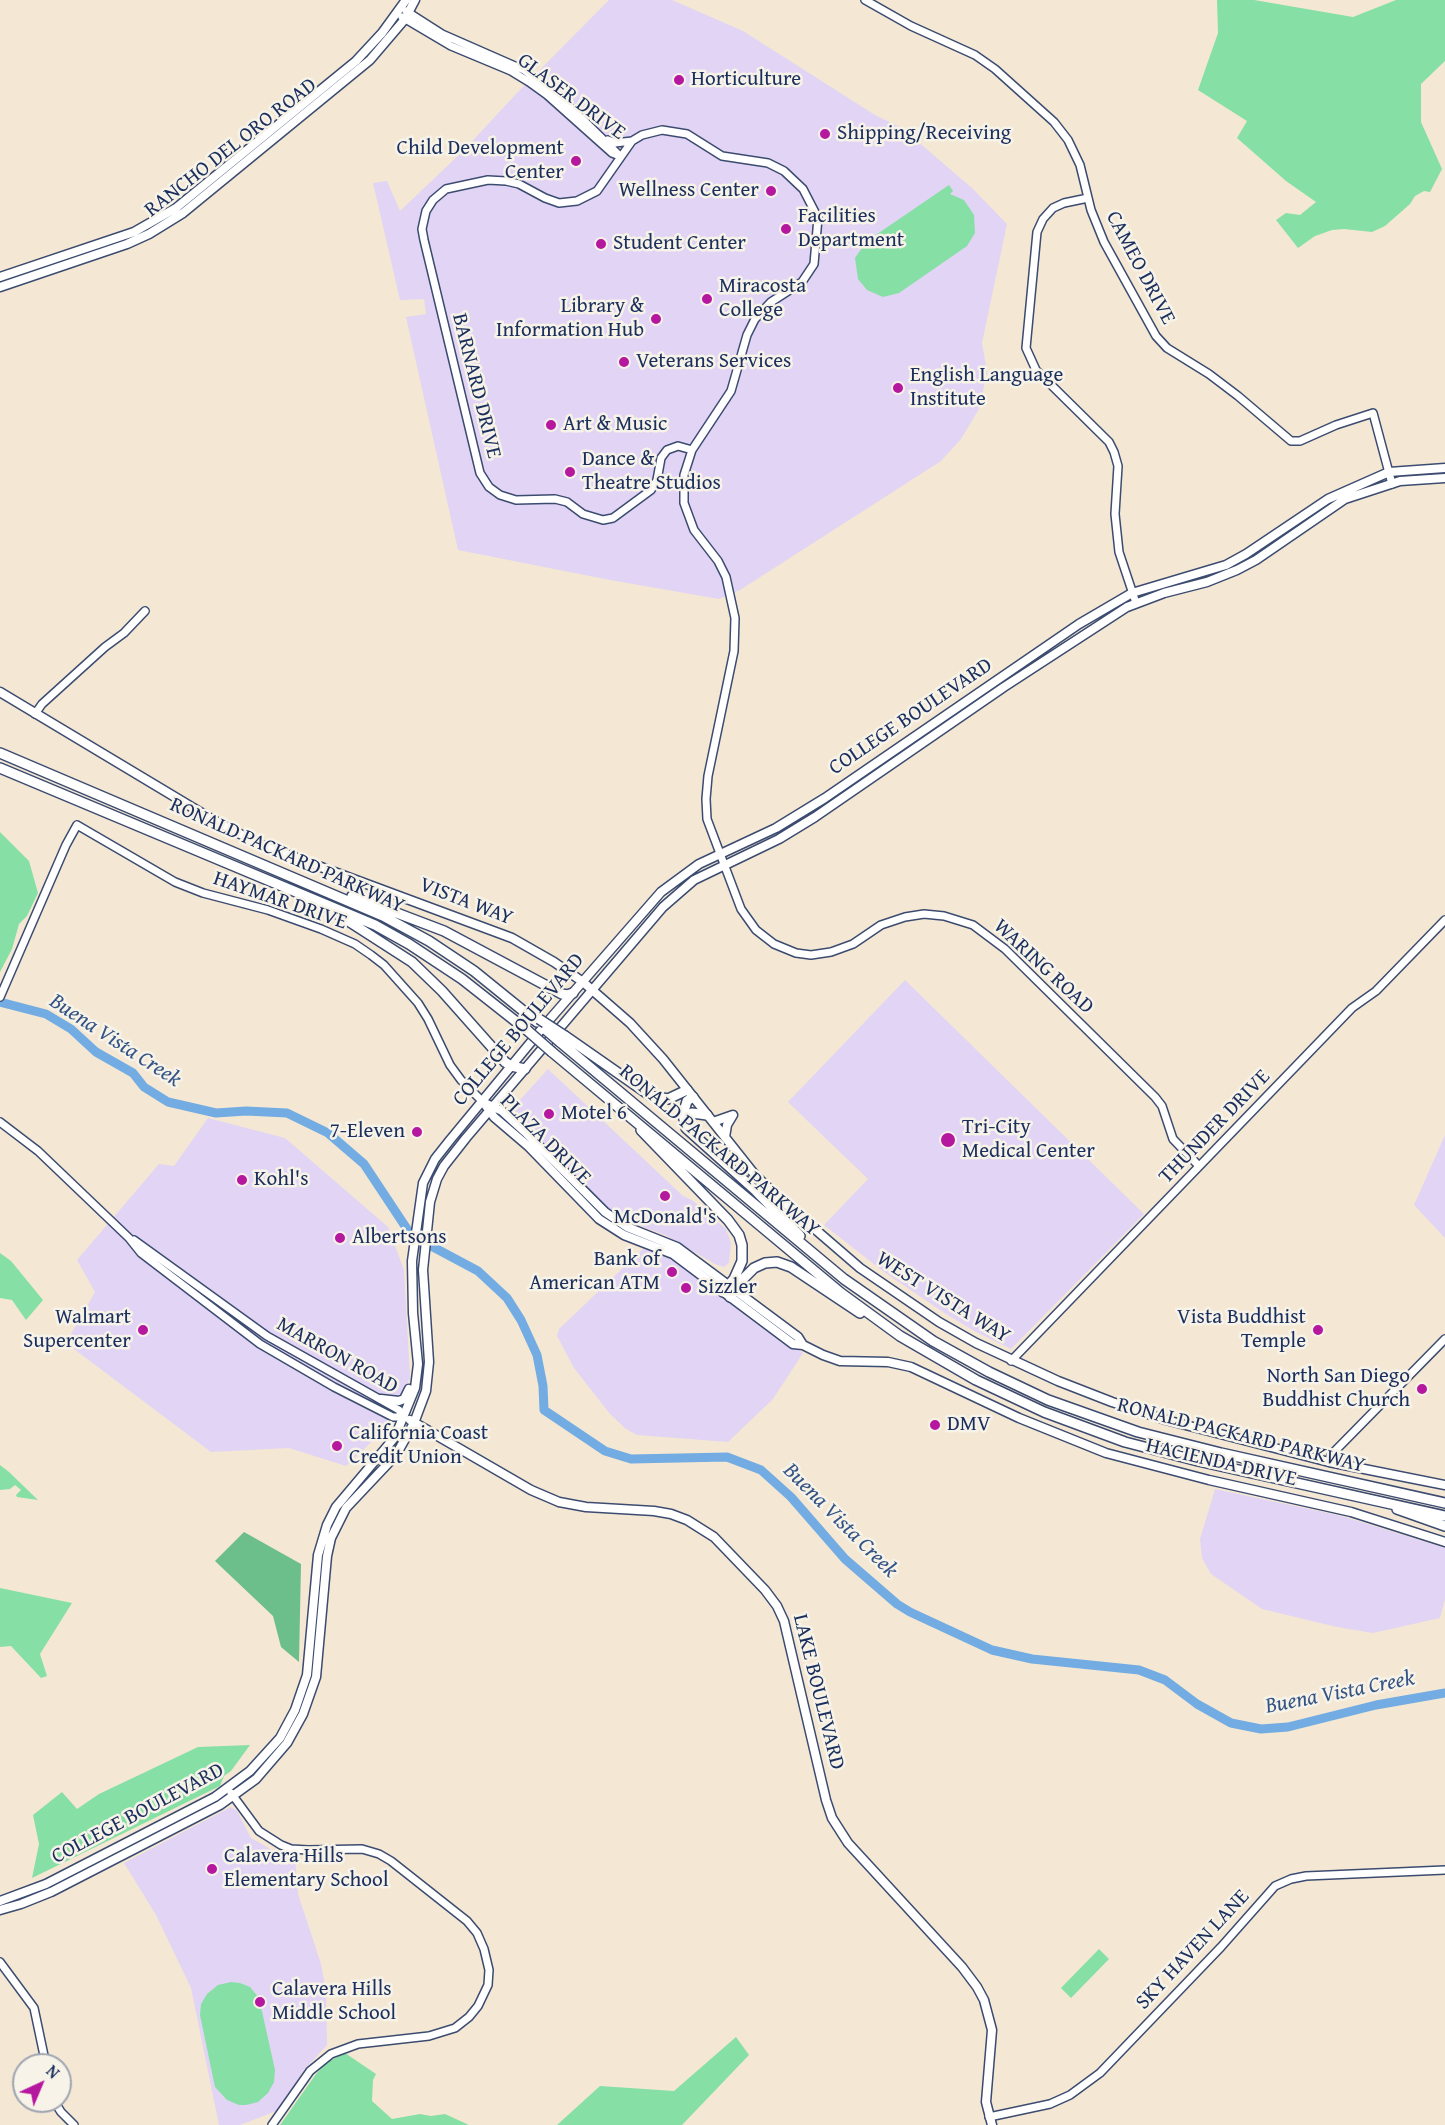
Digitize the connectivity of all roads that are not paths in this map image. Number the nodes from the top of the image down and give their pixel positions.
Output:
1 (415, 0) edge
2 (865, 0) edge
3 (403, 10) edge
4 (601, 136) junction
5 (632, 141) junction
6 (620, 156) junction
7 (1088, 198) junction
8 (0, 278) edge
9 (0, 287) edge
10 (692, 450) junction
11 (1445, 468) edge
12 (1389, 472) junction
13 (1445, 478) edge
14 (1392, 484) junction
15 (1132, 593) junction
16 (1136, 603) junction
17 (145, 611) dead end
18 (0, 692) edge
19 (35, 714) junction
20 (0, 753) edge
21 (0, 768) edge
22 (720, 854) junction
23 (724, 864) junction
24 (301, 879) junction
25 (316, 899) junction
26 (1445, 920) edge
27 (583, 982) junction
28 (593, 990) junction
29 (573, 993) junction
30 (0, 997) edge
31 (563, 1039) junction
32 (511, 1066) junction
33 (525, 1069) junction
34 (690, 1093) junction
35 (482, 1101) junction
36 (491, 1108) junction
37 (633, 1119) junction
38 (710, 1119) junction
39 (0, 1122) edge
40 (686, 1128) junction
41 (725, 1137) junction
42 (441, 1151) junction
43 (552, 1159) junction
44 (542, 1160) junction
45 (432, 1165) junction
46 (444, 1166) junction
47 (1199, 1166) junction
48 (436, 1179) junction
49 (614, 1224) junction
50 (129, 1238) junction
51 (813, 1252) junction
52 (412, 1261) junction
53 (729, 1291) junction
54 (424, 1304) junction
55 (900, 1336) junction
56 (1445, 1339) edge
57 (418, 1360) junction
58 (1011, 1361) junction
59 (381, 1399) junction
60 (994, 1406) joint
61 (403, 1417) junction
62 (414, 1423) junction
63 (1329, 1462) junction
64 (1445, 1485) edge
65 (346, 1495) junction
66 (1388, 1503) junction
67 (1445, 1503) edge
68 (342, 1514) junction
69 (1445, 1516) edge
70 (1445, 1526) edge
71 (1445, 1542) edge
72 (230, 1792) junction
73 (1445, 1870) edge
74 (0, 1901) edge
75 (0, 1910) edge
76 (0, 1962) edge
77 (44, 2053) edge
78 (62, 2113) edge
79 (990, 2121) edge
80 (74, 2125) edge
81 (272, 2125) edge

1 - 3 main road, RANCHO DEL ORO ROAD
2 - 7 street, CAMEO DRIVE
3 - 4 street, GLASER DRIVE
3 - 6 street, GLASER DRIVE
3 - 8 main road, RANCHO DEL ORO ROAD
3 - 9 main road, RANCHO DEL ORO ROAD
4 - 5 street
4 - 6 street, GLASER DRIVE
5 - 6 street, BARNARD DRIVE
5 - 10 street
6 - 10 street, BARNARD DRIVE
7 - 12 street, CAMEO DRIVE
7 - 15 street
10 - 22 street
11 - 12 main road, COLLEGE BOULEVARD
12 - 14 street
12 - 15 main road, COLLEGE BOULEVARD
13 - 14 main road, COLLEGE BOULEVARD
14 - 16 main road, COLLEGE BOULEVARD
15 - 16 street
15 - 22 main road, COLLEGE BOULEVARD
16 - 23 main road, COLLEGE BOULEVARD
17 - 19 street
18 - 19 main road, VISTA WAY
19 - 27 main road, VISTA WAY
20 - 24 highway, RONALD PACKARD PARKWAY
21 - 25 highway, RONALD PACKARD PARKWAY
22 - 23 street, WARING ROAD
22 - 27 main road, COLLEGE BOULEVARD
23 - 28 main road, COLLEGE BOULEVARD
23 - 47 street, WARING ROAD
24 - 29 highway
24 - 31 highway, RONALD PACKARD PARKWAY, bridge
25 - 32 highway
25 - 37 highway, RONALD PACKARD PARKWAY, bridge
26 - 47 street, THUNDER DRIVE
27 - 28 main road, VISTA WAY
27 - 29 main road, COLLEGE BOULEVARD
28 - 33 main road, COLLEGE BOULEVARD
28 - 34 main road, VISTA WAY
29 - 32 main road, COLLEGE BOULEVARD
30 - 35 street, HAYMAR DRIVE
31 - 34 highway
31 - 51 highway, RONALD PACKARD PARKWAY
32 - 33 highway
32 - 35 main road, COLLEGE BOULEVARD
33 - 36 main road, COLLEGE BOULEVARD
34 - 38 main road, WEST VISTA WAY
34 - 40 highway
35 - 36 main road, PLAZA DRIVE
35 - 42 main road, COLLEGE BOULEVARD
36 - 43 main road, PLAZA DRIVE
36 - 44 main road, PLAZA DRIVE
36 - 46 main road, COLLEGE BOULEVARD
37 - 53 highway
37 - 55 highway, RONALD PACKARD PARKWAY
38 - 40 highway
38 - 41 main road, WEST VISTA WAY
38 - 41 main road
39 - 50 street, MARRON ROAD
40 - 51 highway
41 - 58 main road, WEST VISTA WAY
42 - 45 main road, COLLEGE BOULEVARD
42 - 46 main road
43 - 44 main road
43 - 49 main road, PLAZA DRIVE
44 - 49 main road, PLAZA DRIVE
45 - 48 main road
45 - 52 main road, COLLEGE BOULEVARD
46 - 48 main road, COLLEGE BOULEVARD
47 - 58 street, THUNDER DRIVE
48 - 54 main road, COLLEGE BOULEVARD
49 - 53 main road, PLAZA DRIVE
50 - 59 street, MARRON ROAD
50 - 61 street, MARRON ROAD
51 - 67 highway, RONALD PACKARD PARKWAY
52 - 54 main road
52 - 57 main road, COLLEGE BOULEVARD
53 - 55 highway
53 - 60 main road, PLAZA DRIVE
54 - 62 main road, COLLEGE BOULEVARD
55 - 66 highway, RONALD PACKARD PARKWAY
56 - 63 street
57 - 59 main road
57 - 61 main road, COLLEGE BOULEVARD
58 - 63 main road, WEST VISTA WAY
59 - 61 street, MARRON ROAD
60 - 71 main road, HACIENDA DRIVE
61 - 62 main road, LAKE BOULEVARD
61 - 65 main road, COLLEGE BOULEVARD
62 - 68 main road, COLLEGE BOULEVARD
62 - 79 main road, LAKE BOULEVARD
63 - 64 main road, WEST VISTA WAY
65 - 68 main road
65 - 72 main road, COLLEGE BOULEVARD
66 - 69 highway, RONALD PACKARD PARKWAY
66 - 70 highway
68 - 72 main road, COLLEGE BOULEVARD
72 - 74 main road, COLLEGE BOULEVARD
72 - 75 main road, COLLEGE BOULEVARD
72 - 81 street
73 - 79 street, SKY HAVEN LANE
76 - 77 street
78 - 80 street

